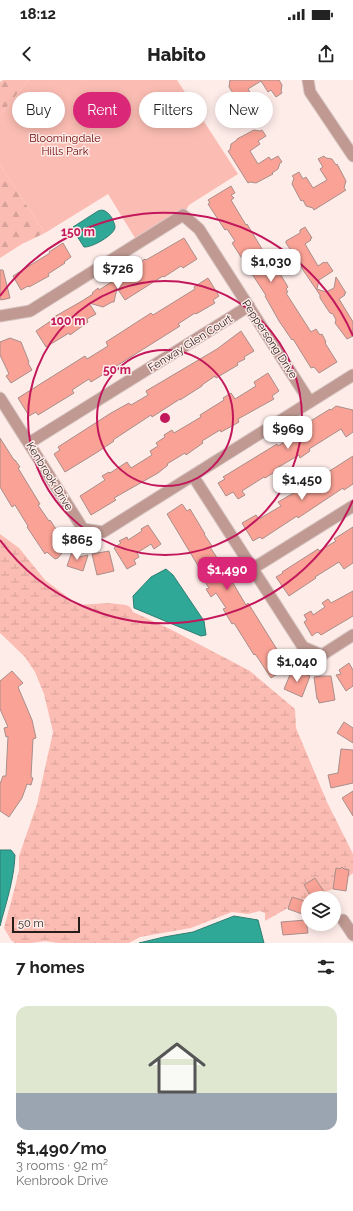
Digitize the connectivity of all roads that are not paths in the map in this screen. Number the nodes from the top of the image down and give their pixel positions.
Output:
1 (308, 80) edge
2 (353, 156) edge
3 (249, 306) junction
4 (0, 316) edge
5 (353, 375) edge
6 (0, 398) edge
7 (310, 402) junction
8 (29, 443) junction
9 (193, 476) junction
10 (353, 506) edge
11 (252, 569) junction
12 (353, 635) edge
13 (343, 920) dead end
14 (353, 936) edge

1 - 2 street
3 - 4 street, Peppersong Drive
3 - 7 street, Peppersong Drive
3 - 8 street, Fenway Glen Court
5 - 7 street, Kenbrook Drive
6 - 8 street, Kenbrook Drive
7 - 9 street, Kenbrook Drive
8 - 9 street, Kenbrook Drive
9 - 11 street
10 - 11 street
11 - 12 street
13 - 14 street

